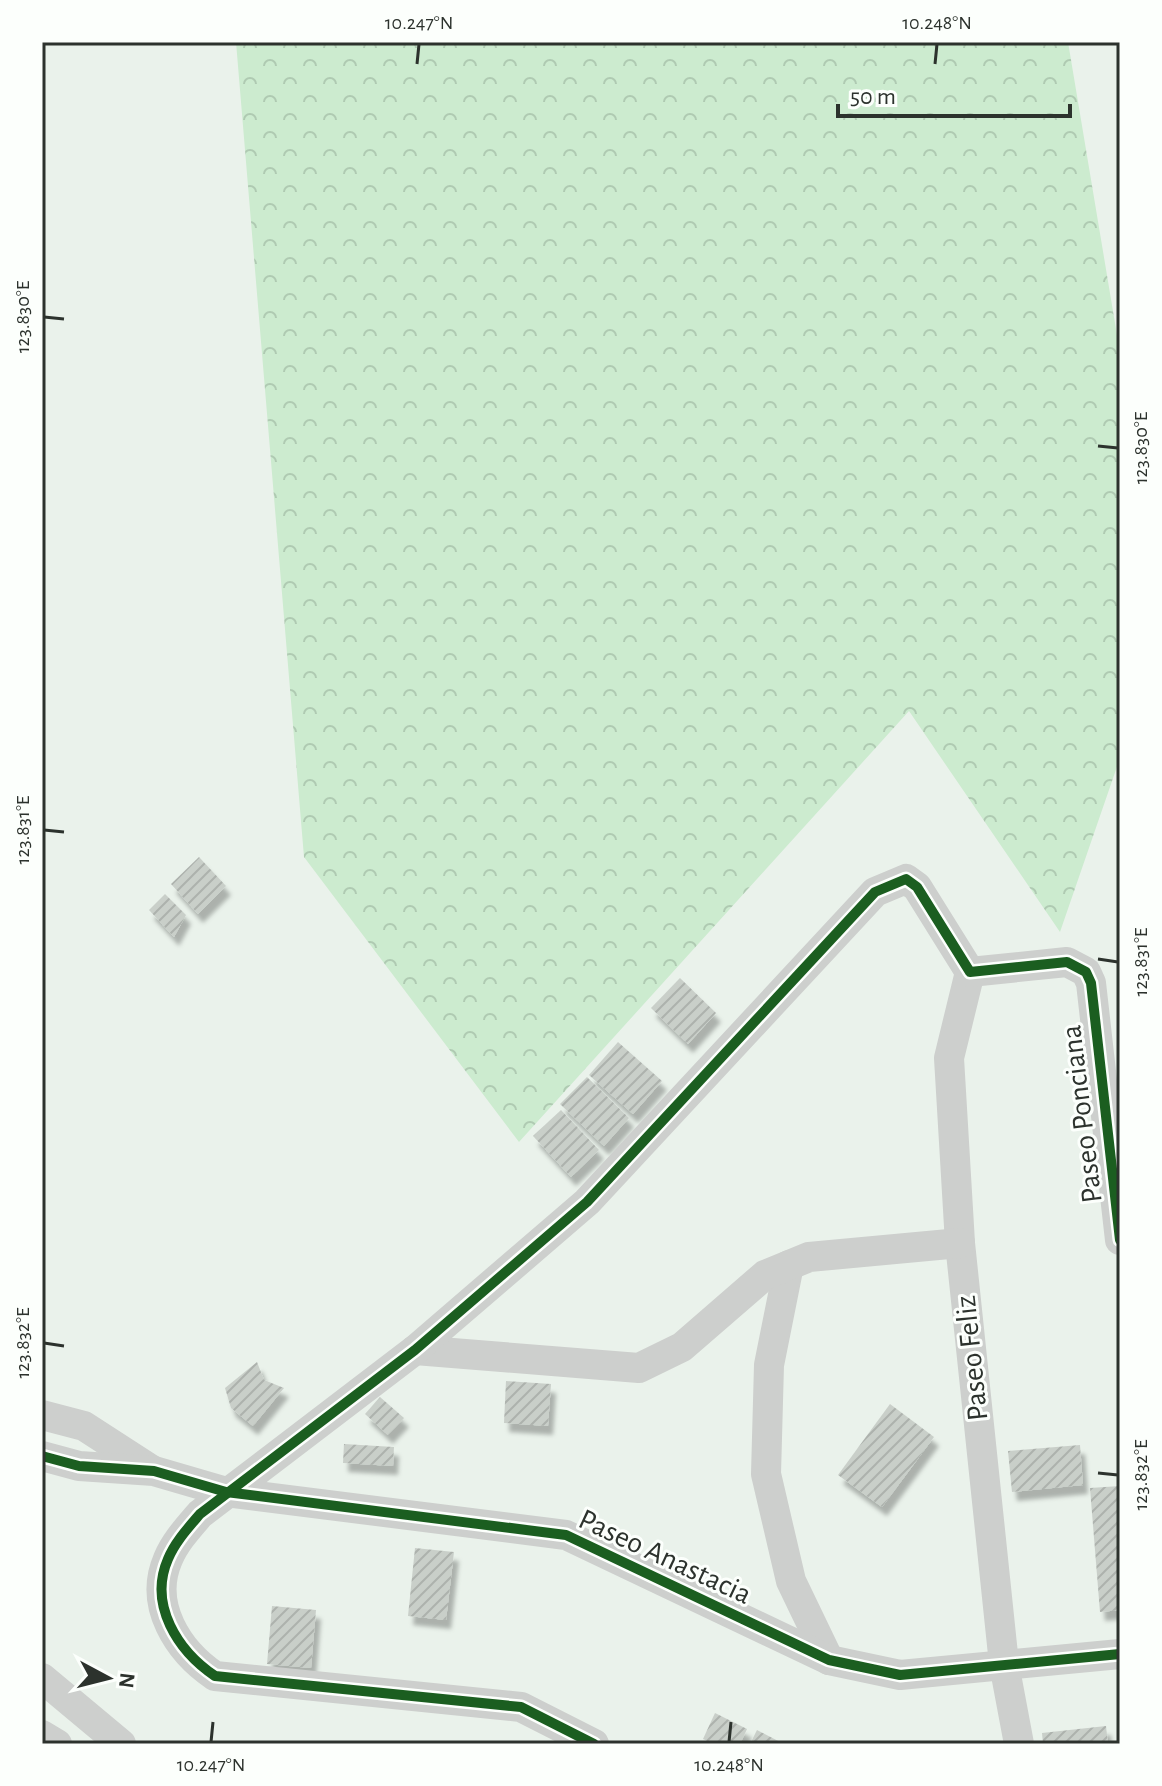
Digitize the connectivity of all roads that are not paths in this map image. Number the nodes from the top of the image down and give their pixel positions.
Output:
1 (970, 972) junction
2 (1120, 1240) edge
3 (960, 1243) junction
4 (789, 1265) junction
5 (415, 1350) junction
6 (42, 1415) edge
7 (42, 1456) edge
8 (154, 1471) junction
9 (226, 1492) junction
10 (1120, 1654) edge
11 (829, 1660) junction
12 (1004, 1664) junction
13 (42, 1678) edge
14 (42, 1735) edge
15 (57, 1744) edge
16 (121, 1744) edge
17 (594, 1744) edge
18 (1019, 1744) edge

1 - 2 street, Paseo Ponciana
1 - 3 street, Paseo Feliz
1 - 5 street
3 - 4 street
3 - 12 street, Paseo Feliz
4 - 5 street
4 - 11 street
5 - 9 street
6 - 8 street, Paseo Anastacia
7 - 8 street, Paseo Anastacia
8 - 9 street, Paseo Anastacia
9 - 11 street, Paseo Anastacia
9 - 17 street
10 - 12 street, Paseo Anastacia
11 - 12 street, Paseo Anastacia
12 - 18 street, Paseo Feliz
13 - 16 street
14 - 15 street

